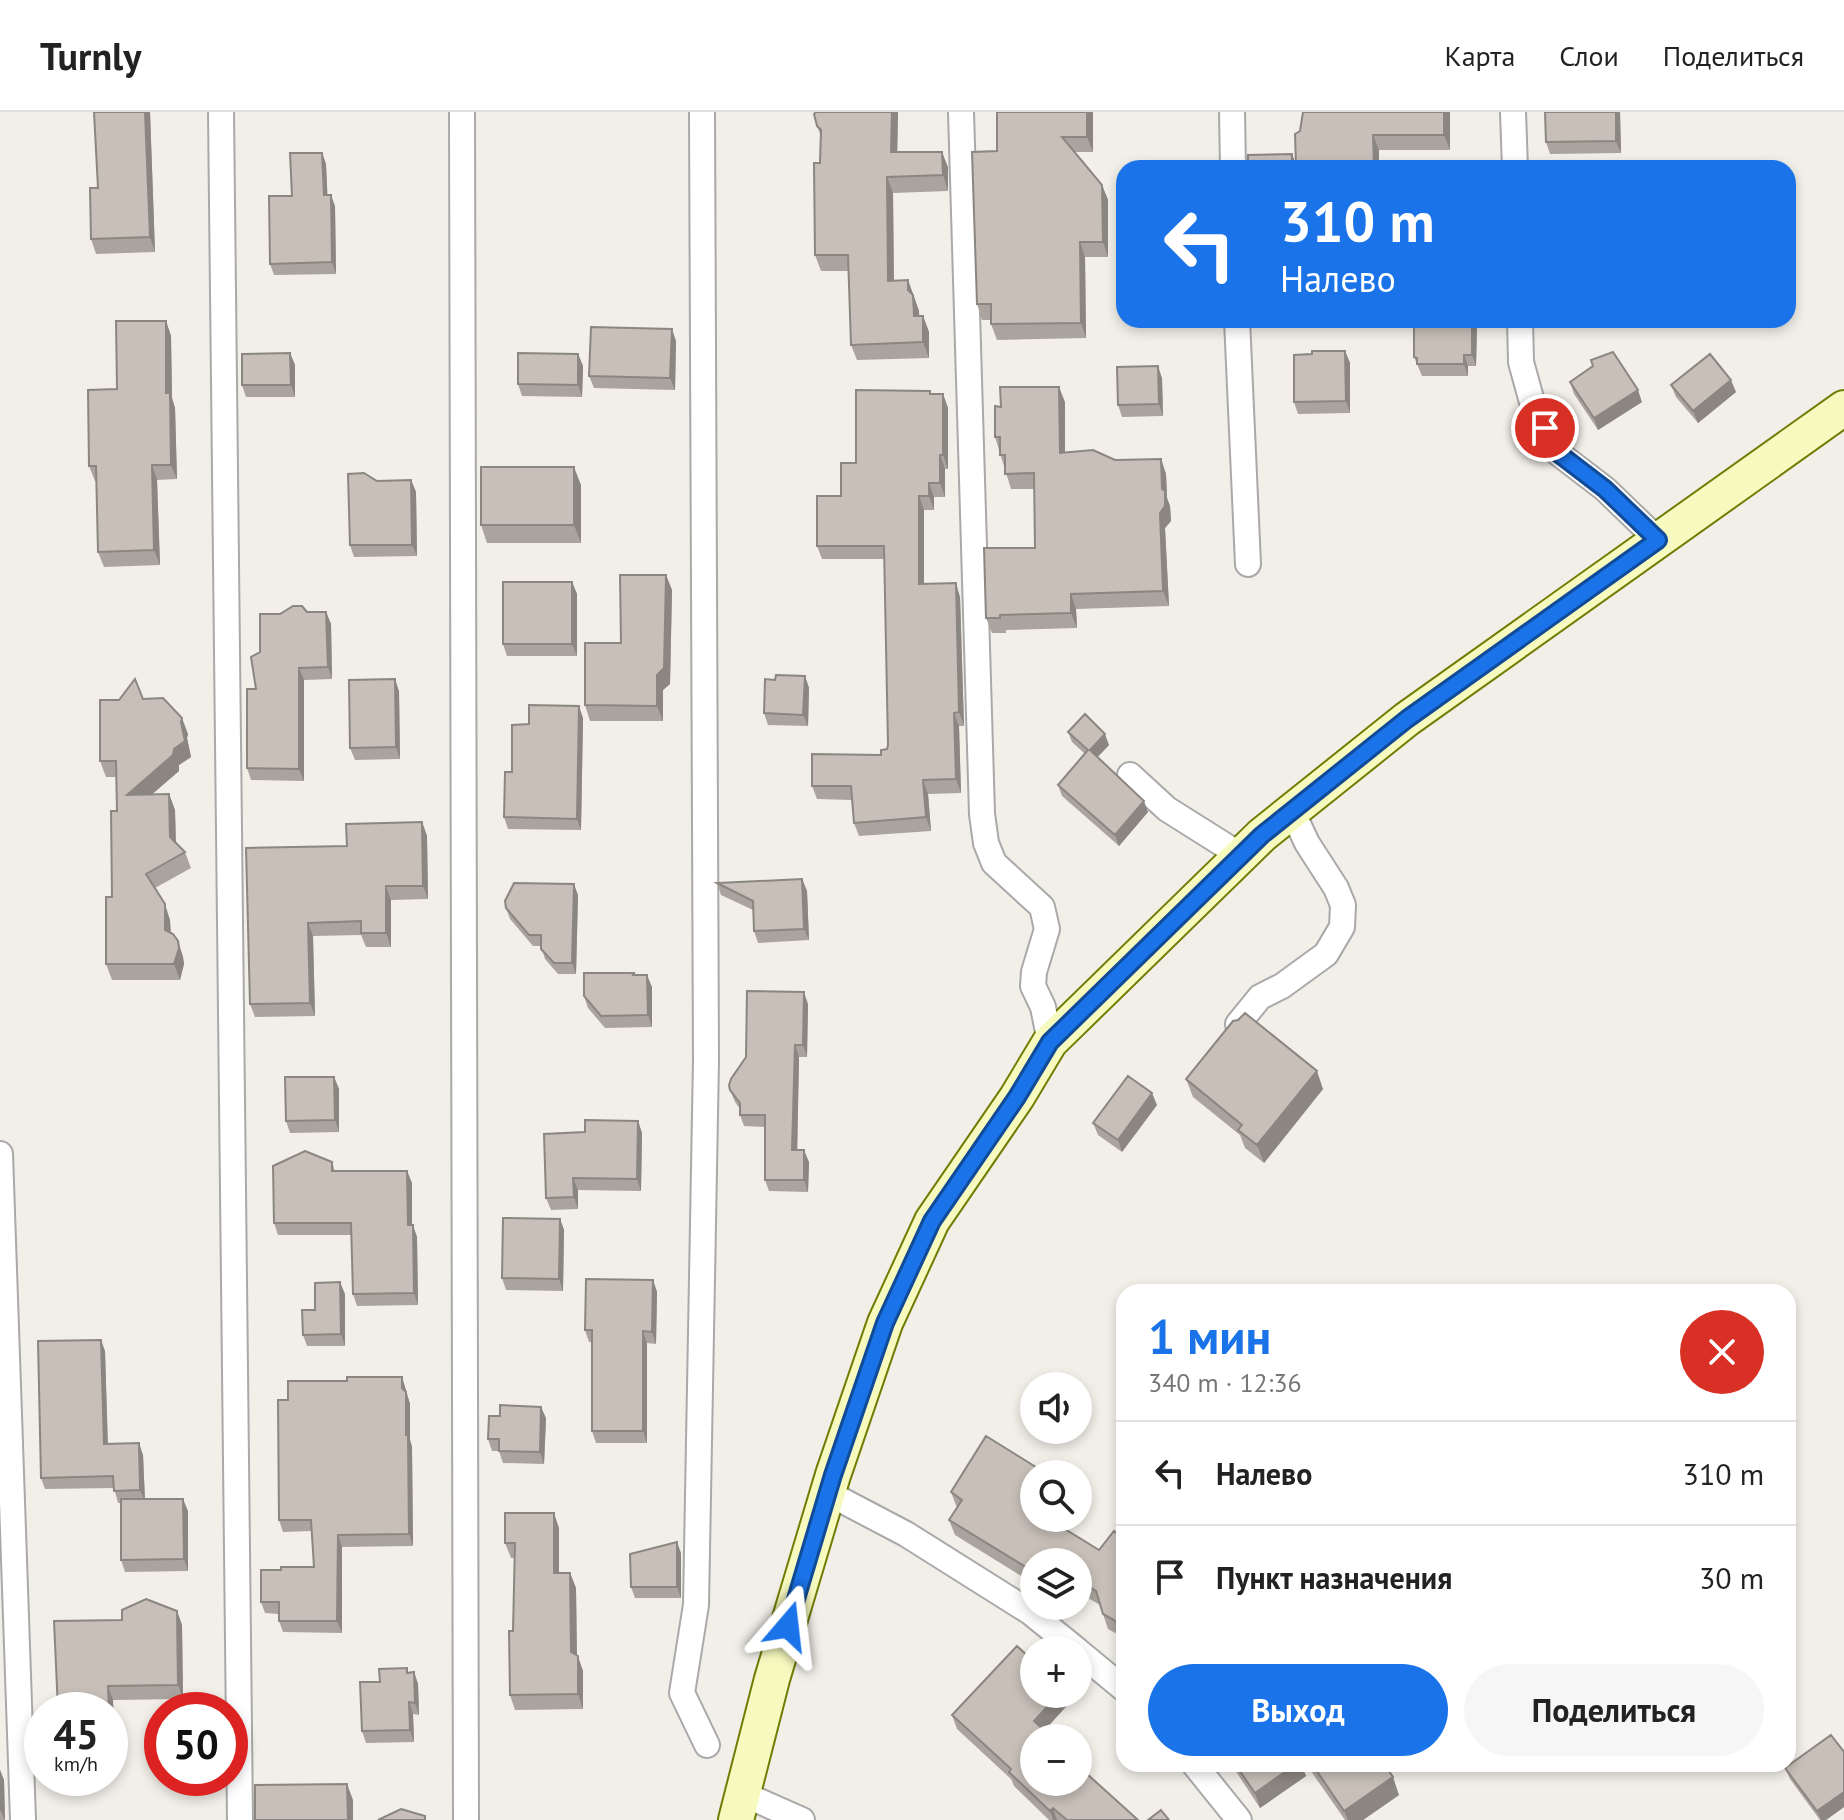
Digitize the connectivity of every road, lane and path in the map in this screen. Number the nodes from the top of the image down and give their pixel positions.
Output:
1 (221, 112) edge
2 (462, 112) edge
3 (702, 112) edge
4 (961, 112) edge
5 (1232, 112) edge
6 (1513, 112) edge
7 (1233, 160) edge
8 (1515, 160) edge
9 (1237, 328) edge
10 (1520, 328) edge
11 (1844, 408) edge
12 (1658, 540) junction
13 (1248, 564) dead end
14 (1130, 775) dead end
15 (1292, 811) junction
16 (1240, 855) junction
17 (1238, 1024) edge
18 (1050, 1042) junction
19 (0, 1154) edge
20 (828, 1493) junction
21 (1060, 1636) edge
22 (1092, 1662) edge
23 (1116, 1682) edge
24 (707, 1745) dead end
25 (1200, 1772) edge
26 (739, 1807) edge
27 (23, 1820) edge
28 (240, 1820) edge
29 (466, 1820) edge
30 (802, 1820) edge
31 (1239, 1820) edge

1 - 28 street
2 - 29 street
3 - 24 street
4 - 18 street
5 - 7 street
6 - 8 street
9 - 13 street
10 - 12 street
11 - 12 main road
12 - 15 main road
14 - 16 street
15 - 16 main road
15 - 17 street
16 - 18 main road
18 - 20 main road
19 - 27 street
20 - 21 street
20 - 26 main road
22 - 23 street
25 - 31 street
26 - 30 street

